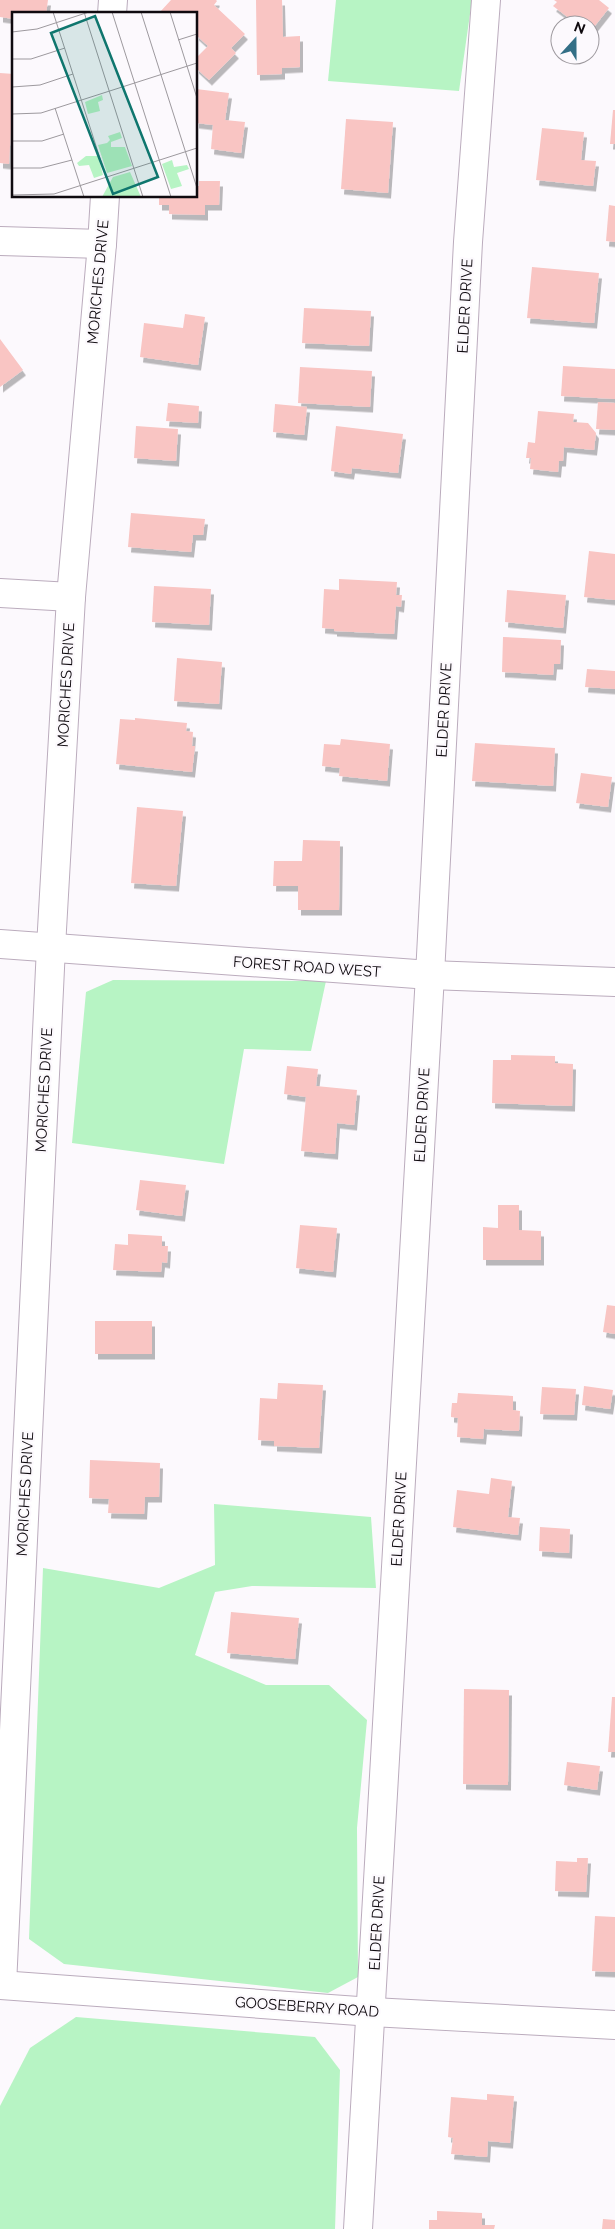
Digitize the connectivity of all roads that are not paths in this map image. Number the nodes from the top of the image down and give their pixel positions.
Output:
1 (486, 0) edge
2 (104, 198) edge
3 (0, 241) edge
4 (102, 244) junction
5 (0, 593) edge
6 (70, 596) junction
7 (0, 944) edge
8 (51, 947) junction
9 (430, 975) junction
10 (615, 982) edge
11 (1, 1985) edge
12 (372, 2012) junction
13 (615, 2025) edge
14 (358, 2229) edge

1 - 9 street, ELDER DRIVE
2 - 4 street, MORICHES DRIVE
3 - 4 street
4 - 6 street, MORICHES DRIVE
5 - 6 street
6 - 8 street, MORICHES DRIVE
7 - 8 street, FOREST ROAD WEST
8 - 9 street, FOREST ROAD WEST
8 - 11 street, MORICHES DRIVE
9 - 10 street, FOREST ROAD WEST
9 - 12 street, ELDER DRIVE
11 - 12 street, GOOSEBERRY ROAD
12 - 13 street, GOOSEBERRY ROAD
12 - 14 street, ELDER DRIVE

